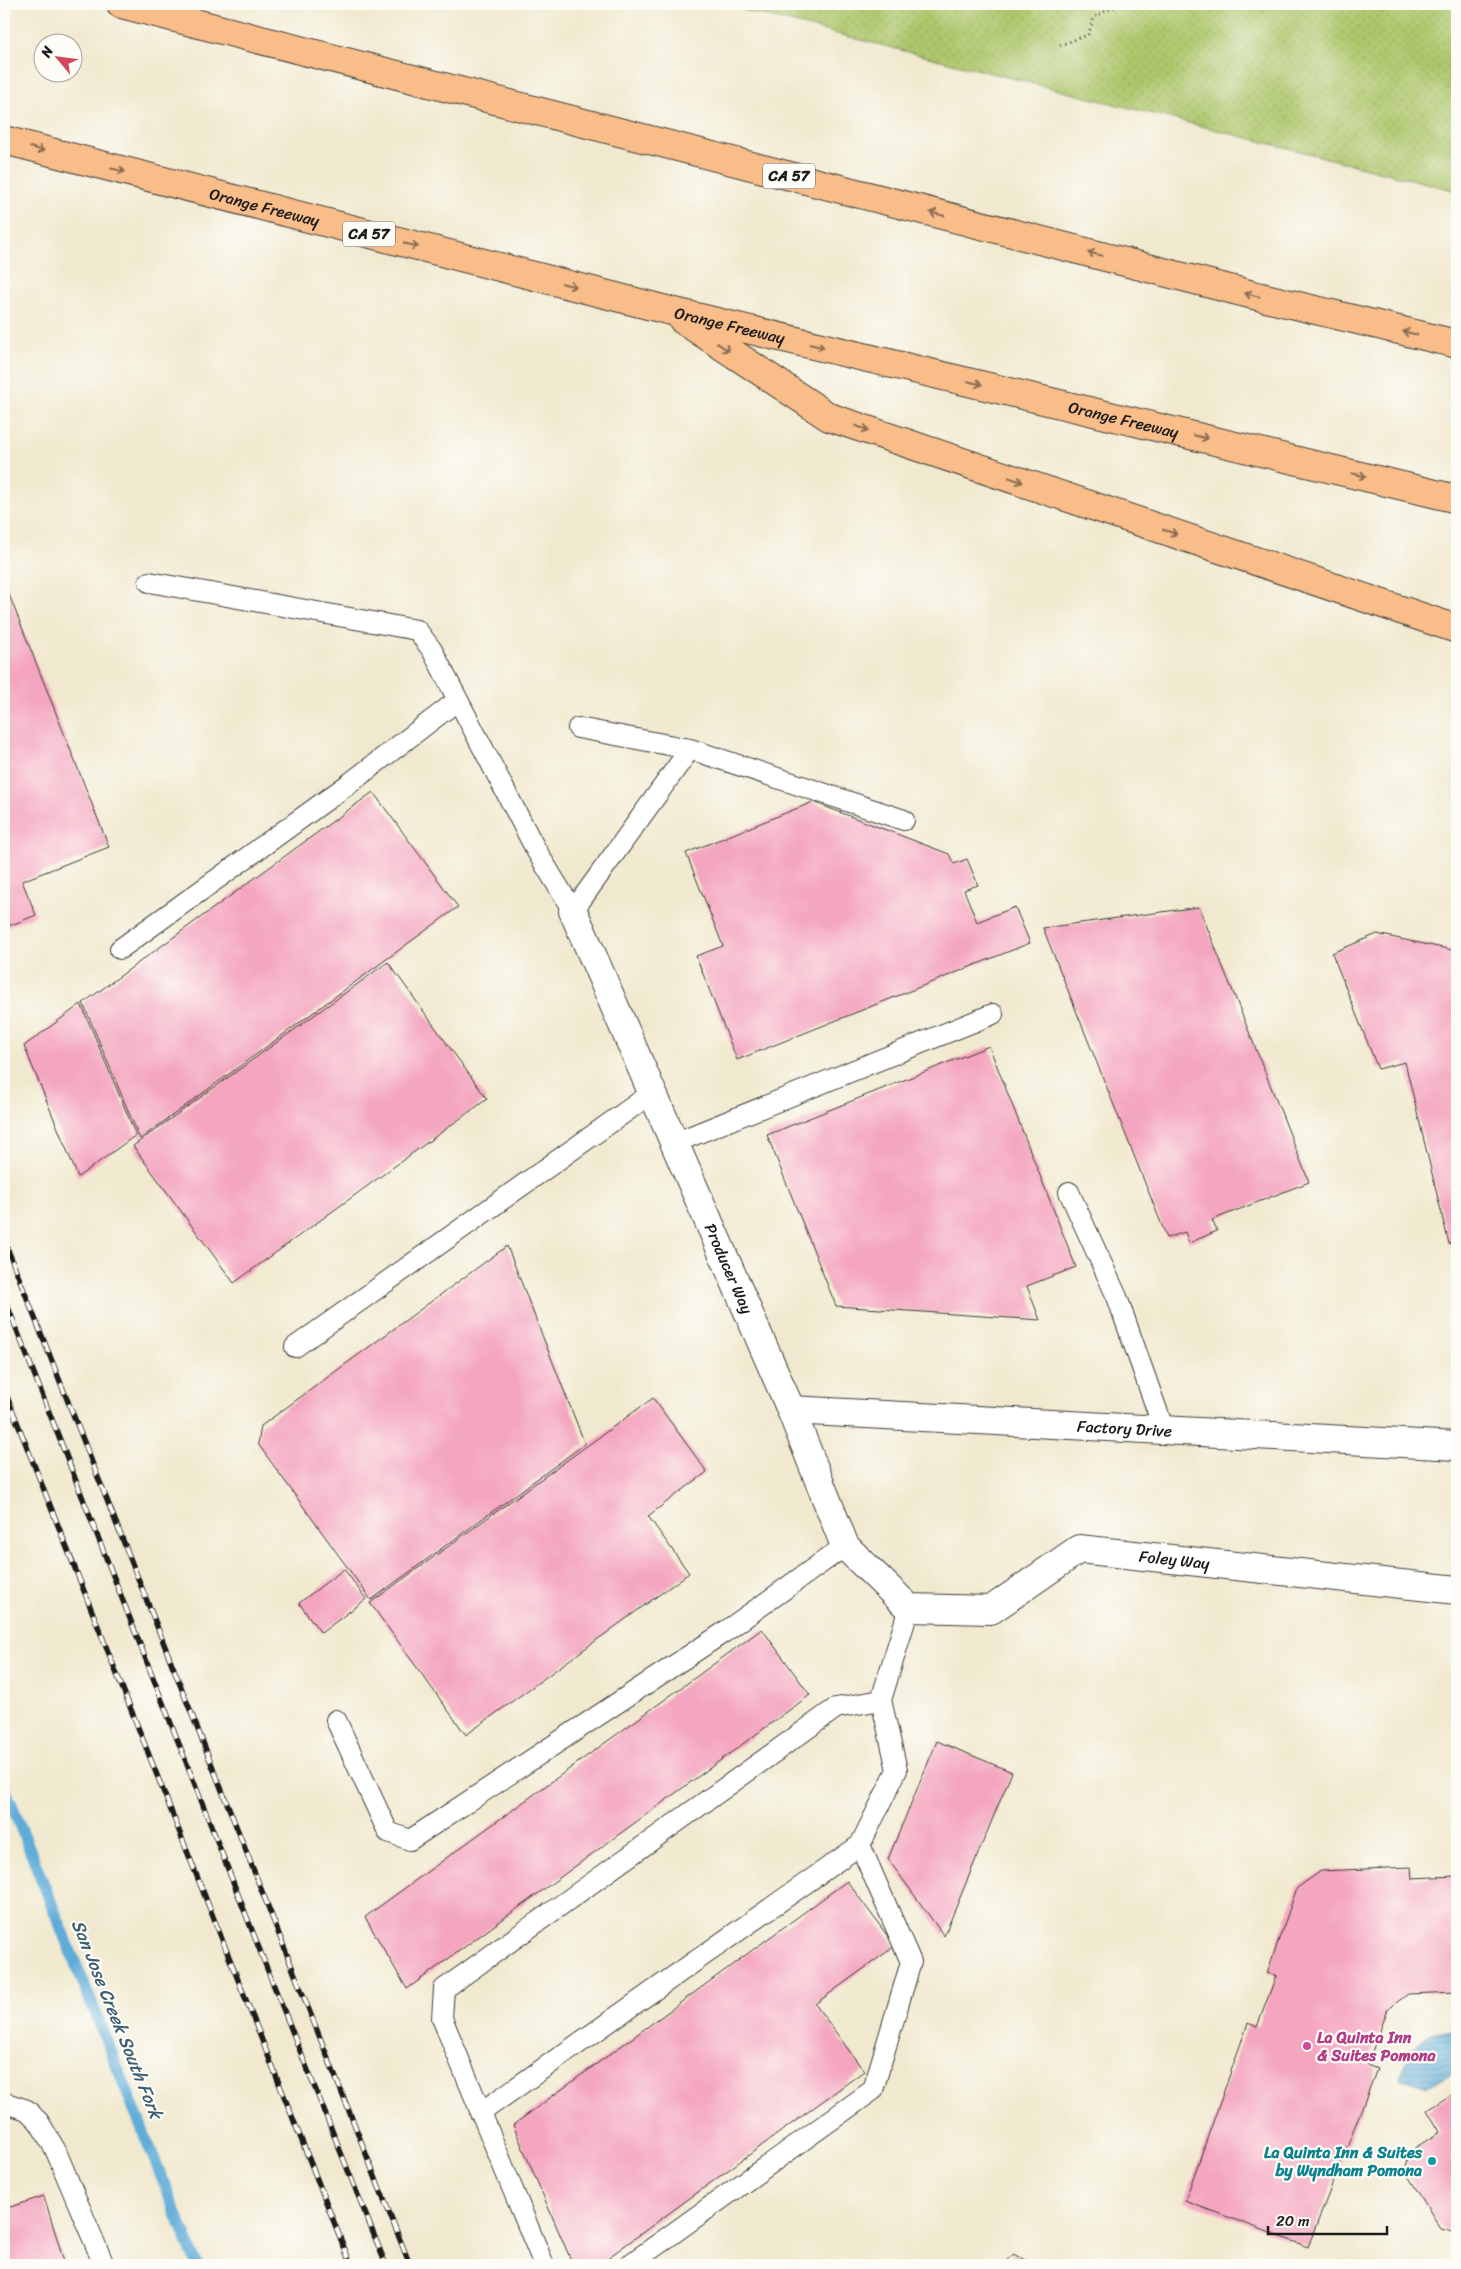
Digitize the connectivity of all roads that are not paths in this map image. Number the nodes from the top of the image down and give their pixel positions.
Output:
1 (120, 4) edge
2 (4, 140) edge
3 (667, 310) junction
4 (1457, 344) edge
5 (1457, 499) edge
6 (149, 582) dead end
7 (1457, 628) edge
8 (458, 700) junction
9 (578, 728) dead end
10 (690, 749) junction
11 (904, 820) dead end
12 (573, 911) junction
13 (120, 948) dead end
14 (993, 1014) dead end
15 (652, 1093) junction
16 (674, 1143) junction
17 (1069, 1192) dead end
18 (295, 1347) dead end
19 (791, 1410) junction
20 (1164, 1430) junction
21 (1457, 1446) edge
22 (845, 1546) junction
23 (1457, 1590) edge
24 (909, 1608) junction
25 (881, 1700) junction
26 (336, 1720) dead end
27 (860, 1845) junction
28 (4, 2104) edge
29 (480, 2112) junction
30 (104, 2265) edge
31 (544, 2265) edge
32 (629, 2265) edge

4 -> 1 highway, CA 57
2 -> 3 highway, Orange Freeway / CA 57
3 -> 5 highway, Orange Freeway / CA 57
3 -> 7 highway
6 - 8 lane
8 - 12 lane
8 - 13 lane
9 - 10 lane
10 - 11 lane
10 - 12 lane
12 - 15 street, Producer Way
14 - 16 lane
15 - 16 street, Producer Way
15 - 18 lane
16 - 19 street, Producer Way
17 - 20 lane
19 - 20 street, Factory Drive
19 - 22 street, Producer Way
20 - 21 street, Factory Drive
22 - 24 street, Producer Way
22 - 26 lane
23 - 24 street, Foley Way
24 - 25 lane
25 - 27 lane
25 - 29 lane
27 - 29 lane
27 - 32 lane
28 - 30 lane
29 - 31 lane

